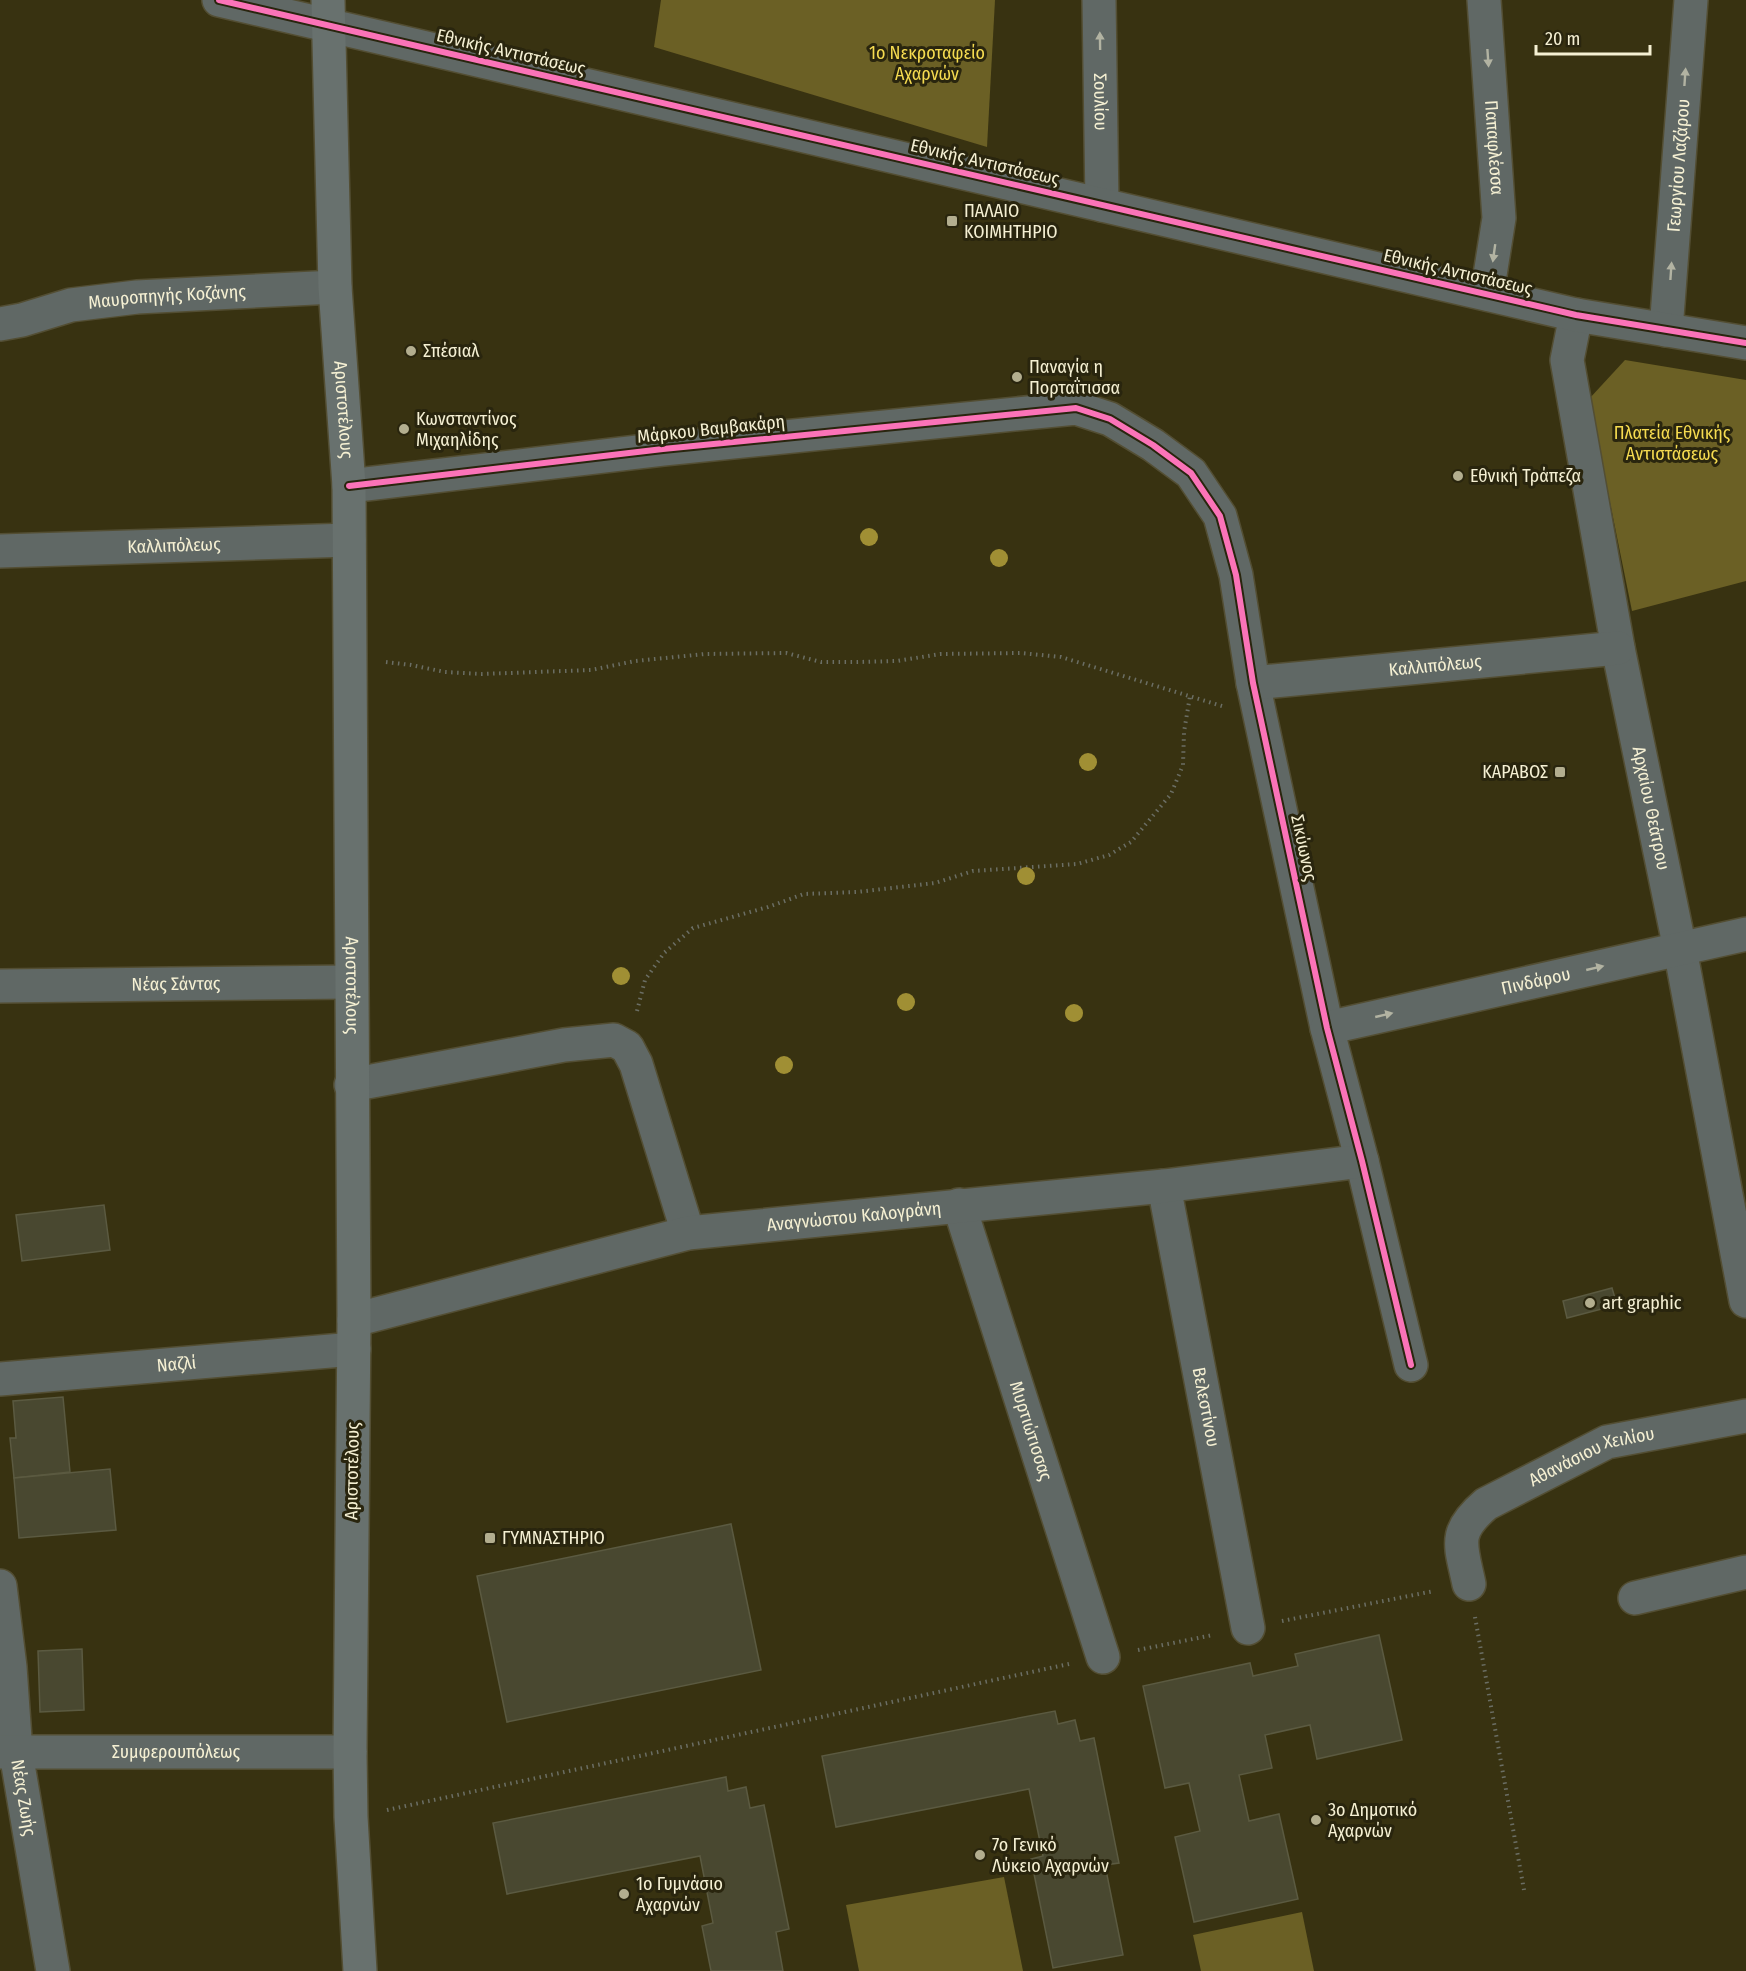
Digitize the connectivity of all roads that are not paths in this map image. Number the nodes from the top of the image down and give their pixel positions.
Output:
1 (219, 0) edge
2 (1099, 0) edge
3 (1484, 0) edge
4 (1691, 0) edge
5 (328, 13) edge
6 (1102, 205) junction
7 (335, 287) junction
8 (1487, 294) junction
9 (1576, 315) junction
10 (0, 324) edge
11 (1666, 330) junction
12 (1746, 343) edge
13 (1076, 408) joint
14 (349, 486) junction
15 (349, 540) junction
16 (0, 551) edge
17 (1618, 648) junction
18 (1257, 698) junction
19 (1746, 934) edge
20 (1680, 949) junction
21 (351, 982) junction
22 (0, 987) edge
23 (1327, 1028) junction
24 (351, 1085) junction
25 (1362, 1161) junction
26 (1164, 1186) junction
27 (959, 1205) junction
28 (688, 1233) junction
29 (1746, 1301) edge
30 (354, 1334) junction
31 (1411, 1365) dead end
32 (0, 1379) edge
33 (1746, 1416) edge
34 (1746, 1572) edge
35 (1469, 1584) road end
36 (0, 1586) edge
37 (1635, 1598) dead end
38 (1248, 1628) road end
39 (1103, 1657) road end
40 (8, 1752) edge
41 (350, 1752) junction
42 (53, 1971) edge
43 (360, 1971) edge

1 - 5 street, Εθνικής Αντιστάσεως
6 -> 2 street, Σουλίου
3 -> 8 street, Παπαφλέσσα
11 -> 4 street, Γεωργίου Λαζάρου
5 - 6 street, Εθνικής Αντιστάσεως
5 - 7 main road, Αριστοτέλους
6 - 8 street, Εθνικής Αντιστάσεως
7 - 10 street, Μαυροπηγής Κοζάνης
7 - 14 main road, Αριστοτέλους
8 - 9 street, Εθνικής Αντιστάσεως
9 - 11 street, Εθνικής Αντιστάσεως
9 - 17 street, Αρχαίου Θεάτρου
11 - 12 street, Εθνικής Αντιστάσεως
13 - 14 street, Μάρκου Βαμβακάρη
13 - 18 street, Σικύωνος
14 - 15 main road, Αριστοτέλους
15 - 16 street, Καλλιπόλεως
15 - 21 main road, Αριστοτέλους
17 - 18 street, Καλλιπόλεως
17 - 20 street, Αρχαίου Θεάτρου
18 - 23 street, Σικύωνος
19 - 20 street, Πινδάρου
23 -> 20 street, Πινδάρου
20 - 29 street, Αρχαίου Θεάτρου
21 - 22 street, Νέας Σάντας
21 - 24 main road, Αριστοτέλους
23 - 25 street, Σικύωνος
24 - 28 street
24 - 30 main road, Αριστοτέλους
25 - 26 street, Αναγνώστου Καλογράνη
25 - 31 street, Σικύωνος
26 - 27 street, Αναγνώστου Καλογράνη
26 - 38 street, Βελεστίνου
27 - 28 street, Αναγνώστου Καλογράνη
27 - 39 street, Μυρτιώτισσας
28 - 30 street, Αναγνώστου Καλογράνη
30 - 32 street, Ναζλί
30 - 41 main road, Αριστοτέλους
33 - 35 street, Αθανάσιου Χειλίου
34 - 37 street
36 - 40 street, Νέας Ζωής
40 - 41 street, Συμφερουπόλεως
40 - 42 street, Νέας Ζωής
41 - 43 main road, Αριστοτέλους

